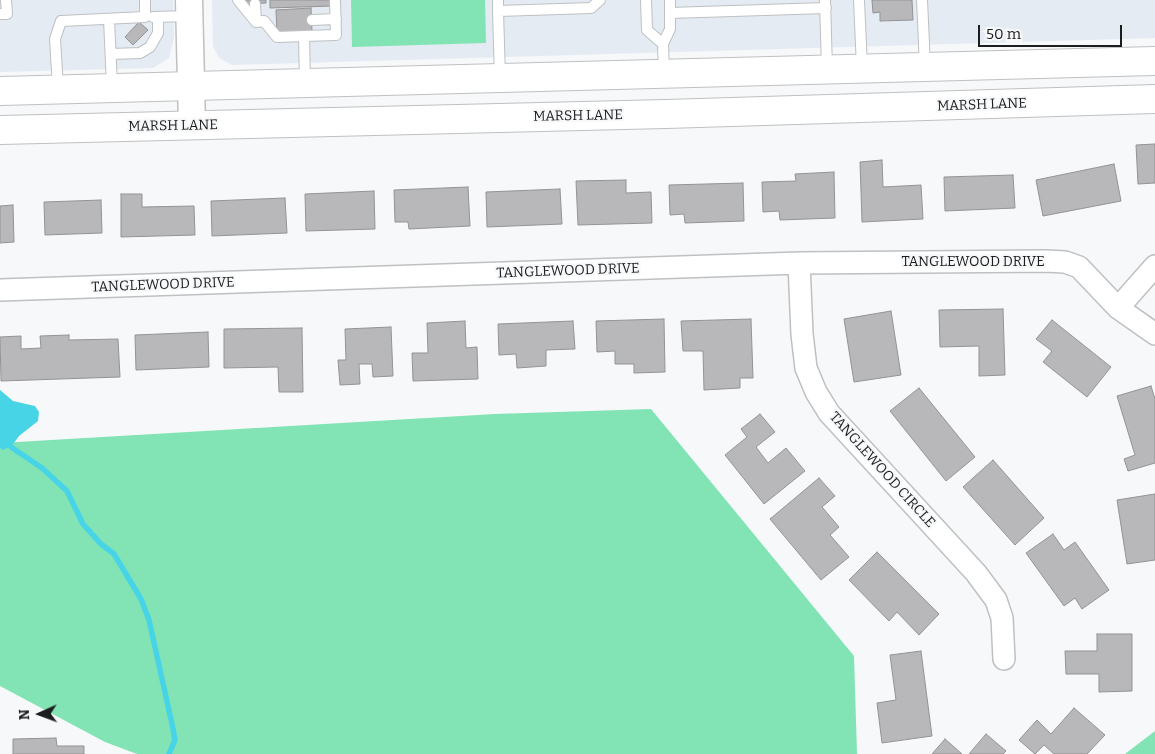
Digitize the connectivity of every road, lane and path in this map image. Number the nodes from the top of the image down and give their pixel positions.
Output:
1 (6, 0) edge
2 (145, 0) edge
3 (238, 0) edge
4 (335, 0) edge
5 (498, 0) edge
6 (600, 0) edge
7 (646, 0) edge
8 (670, 0) edge
9 (859, 0) edge
10 (922, 0) edge
11 (255, 4) dead end
12 (825, 4) edge
13 (539, 5) edge
14 (189, 8) edge
15 (498, 12) junction
16 (670, 13) junction
17 (0, 14) edge
18 (145, 17) junction
19 (158, 17) junction
20 (109, 19) junction
21 (336, 19) junction
22 (312, 20) dead end
23 (276, 21) dead end
24 (260, 22) junction
25 (304, 36) junction
26 (662, 44) junction
27 (111, 54) junction
28 (1155, 60) edge
29 (925, 68) junction
30 (862, 69) junction
31 (827, 70) junction
32 (664, 74) junction
33 (500, 78) junction
34 (305, 83) junction
35 (191, 85) junction
36 (112, 88) junction
37 (58, 89) junction
38 (0, 91) edge
39 (1155, 99) edge
40 (666, 114) junction
41 (192, 126) junction
42 (0, 130) edge
43 (799, 264) junction
44 (1155, 266) edge
45 (0, 290) edge
46 (1118, 308) junction
47 (1155, 334) edge
48 (1004, 660) dead end

1 - 17 lane
2 - 18 lane
3 - 24 lane
4 - 21 lane
5 - 15 lane
6 - 13 lane
7 - 26 lane
8 - 16 lane
9 - 30 lane
10 - 29 lane
11 - 24 lane
12 - 16 lane
12 - 31 lane
13 - 15 lane
14 - 19 lane
14 - 35 street
15 - 33 lane
16 - 26 lane
18 - 19 lane
18 - 20 lane
19 - 27 lane
20 - 27 lane
20 - 37 lane
21 - 22 lane
21 - 25 lane
23 - 24 lane
24 - 25 lane
25 - 34 lane
26 - 32 lane
27 - 36 lane
28 - 29 main road
29 - 30 main road
30 - 31 main road
31 - 32 main road
32 - 33 main road
32 - 40 main road
33 - 34 main road
34 - 35 main road
35 - 36 main road
35 - 41 street
36 - 37 main road
37 - 38 main road
39 - 40 main road, MARSH LANE
40 - 41 main road, MARSH LANE
41 - 42 main road, MARSH LANE
43 - 45 street, TANGLEWOOD DRIVE
43 - 46 street, TANGLEWOOD DRIVE
43 - 48 street, TANGLEWOOD CIRCLE
44 - 46 street
46 - 47 street, TANGLEWOOD DRIVE

